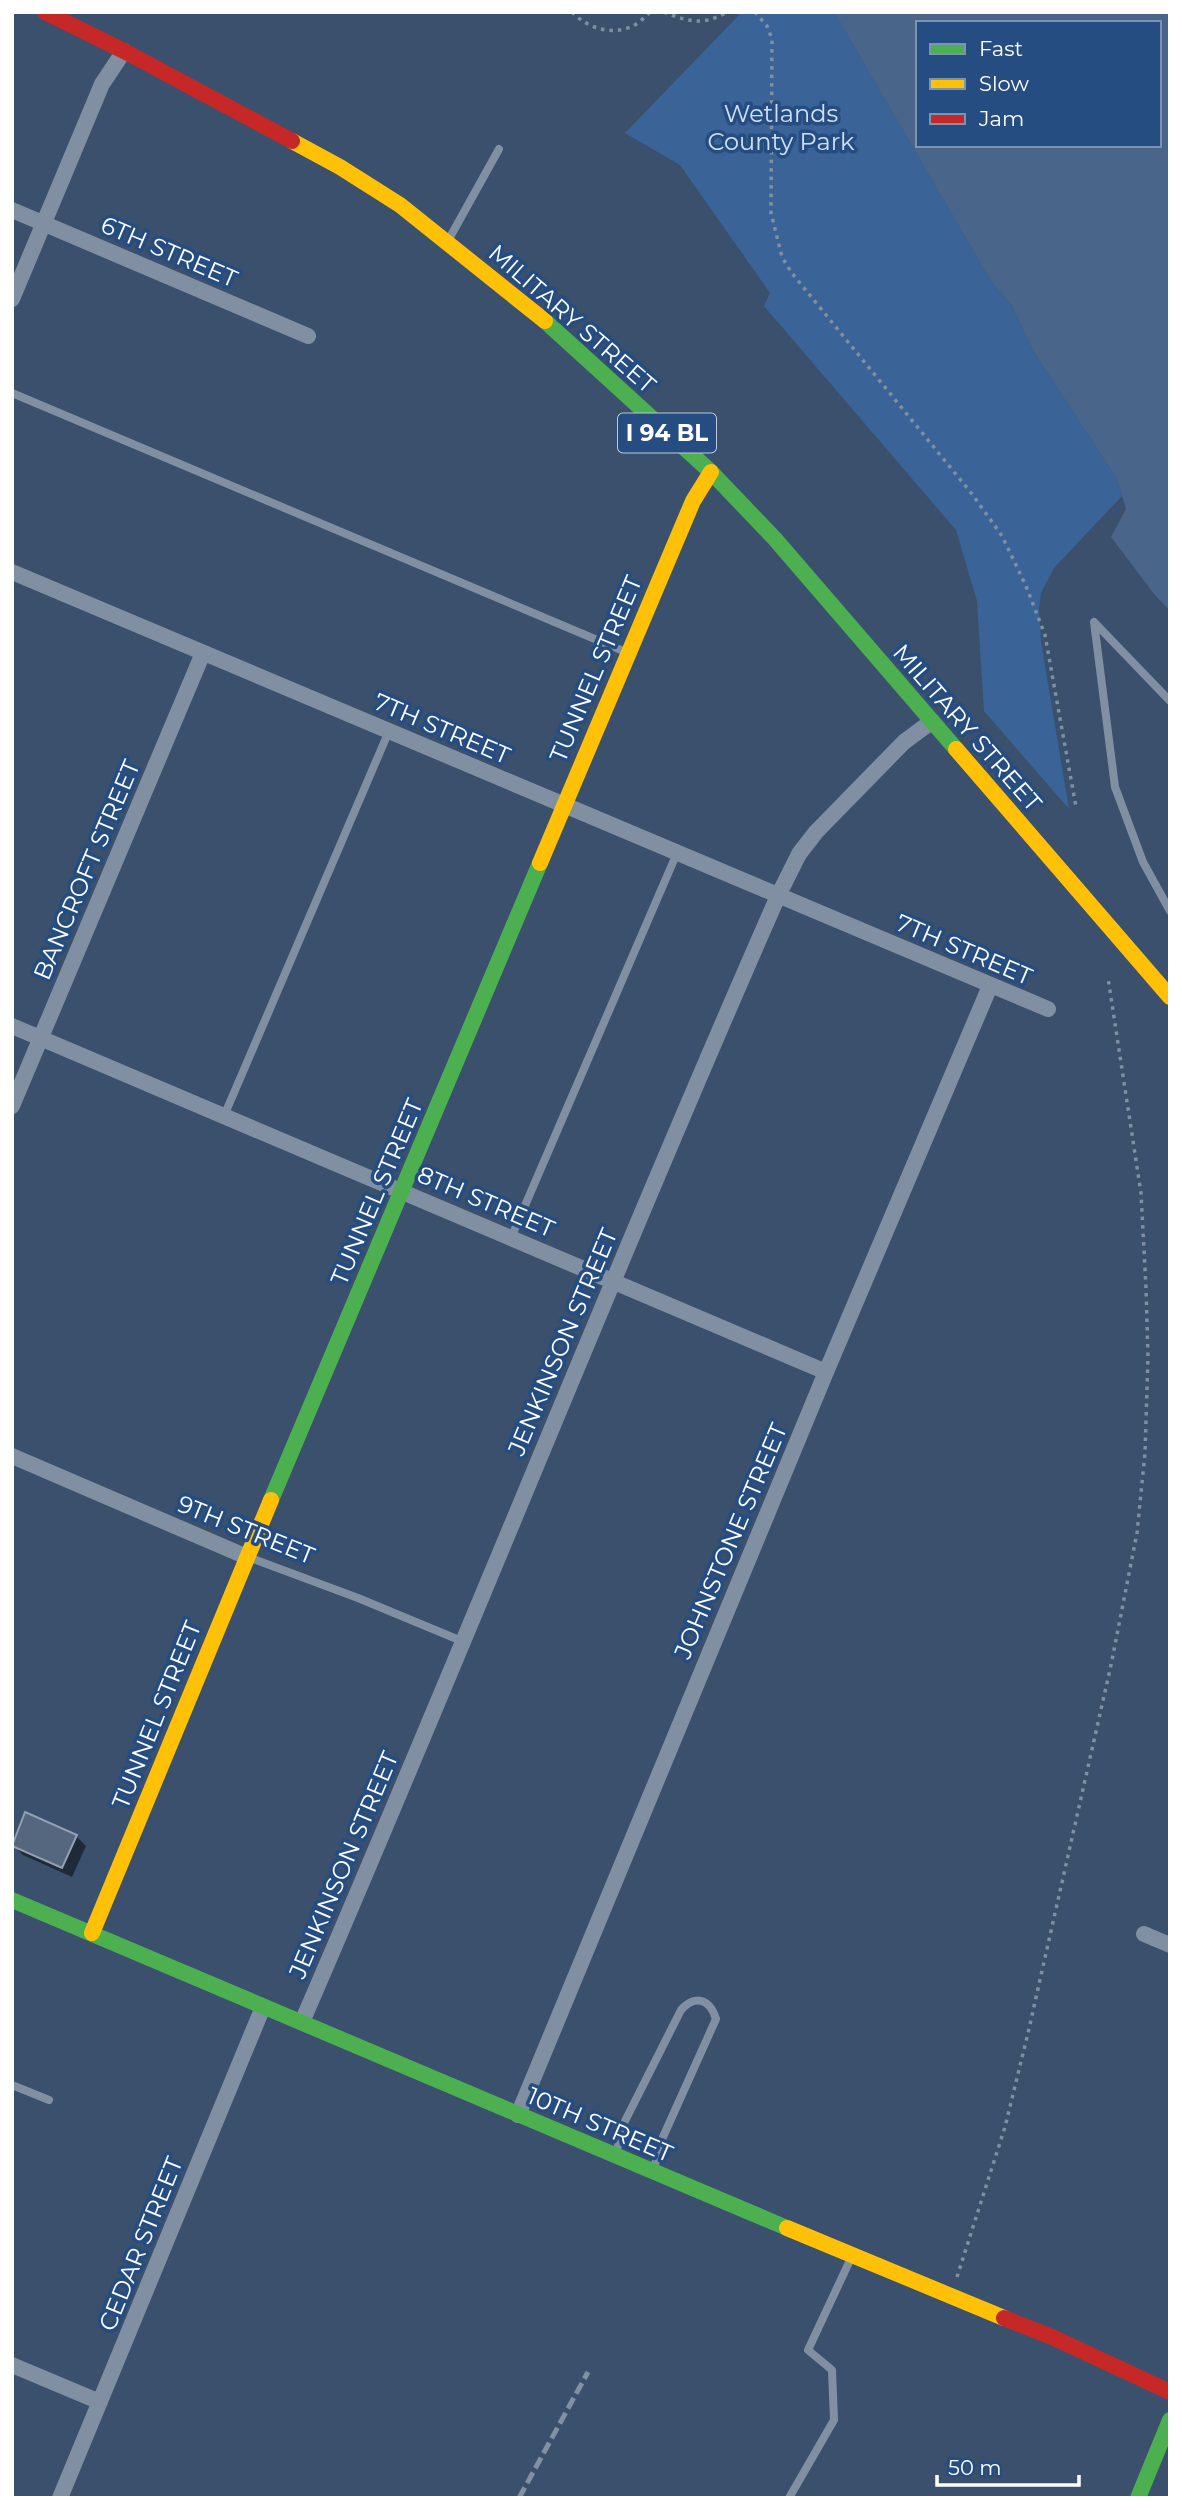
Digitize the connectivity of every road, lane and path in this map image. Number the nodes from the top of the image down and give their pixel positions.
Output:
1 (45, 12) edge
2 (572, 12) edge
3 (650, 12) edge
4 (664, 12) edge
5 (727, 12) edge
6 (755, 12) edge
7 (124, 51) junction
8 (499, 149) dead end
9 (12, 210) edge
10 (44, 223) junction
11 (447, 242) junction
12 (12, 299) edge
13 (307, 336) dead end
14 (12, 393) edge
15 (711, 472) junction
16 (12, 572) edge
17 (203, 653) junction
18 (628, 653) junction
19 (1170, 701) edge
20 (931, 722) junction
21 (388, 731) junction
22 (564, 804) junction
23 (1076, 807) dead end
24 (677, 853) junction
25 (778, 896) junction
26 (1170, 911) edge
27 (1108, 978) dead end
28 (990, 986) junction
29 (1170, 997) edge
30 (1048, 1009) dead end
31 (12, 1026) edge
32 (40, 1038) junction
33 (12, 1106) edge
34 (224, 1115) junction
35 (403, 1191) junction
36 (511, 1238) junction
37 (612, 1282) junction
38 (826, 1371) junction
39 (12, 1455) edge
40 (247, 1557) junction
41 (464, 1642) junction
42 (12, 1900) edge
43 (92, 1933) junction
44 (1144, 1934) dead end
45 (1170, 1945) edge
46 (263, 2007) junction
47 (302, 2022) junction
48 (12, 2085) edge
49 (49, 2100) dead end
50 (518, 2115) junction
51 (615, 2156) junction
52 (653, 2171) junction
53 (852, 2256) junction
54 (952, 2297) junction
55 (12, 2365) edge
56 (1170, 2392) edge
57 (100, 2402) junction
58 (1170, 2420) edge
59 (60, 2498) edge
60 (789, 2498) edge
61 (1138, 2498) edge

1 - 7 street, MILITARY STREET / I 94 BL
2 - 3 path
4 - 5 path
6 - 23 path
7 - 10 street
7 - 11 street, MILITARY STREET / I 94 BL
8 - 11 lane
9 - 10 street, 6TH STREET
10 - 12 street
10 - 13 street, 6TH STREET
11 - 15 street, MILITARY STREET / I 94 BL
14 - 18 lane
15 - 18 street, TUNNEL STREET
15 - 20 street, MILITARY STREET / I 94 BL
16 - 17 street, 7TH STREET
17 - 21 street, 7TH STREET
17 - 32 street, BANCROFT STREET
18 - 22 street, TUNNEL STREET
19 - 26 lane
20 - 25 street, JENKINSON STREET
20 - 29 street, MILITARY STREET / I 94 BL
21 - 22 street, 7TH STREET
21 - 34 lane
22 - 24 street, 7TH STREET
22 - 35 street, TUNNEL STREET
24 - 25 street, 7TH STREET
24 - 36 lane
25 - 28 street, 7TH STREET
25 - 37 street, JENKINSON STREET
27 - 54 path
28 - 30 street, 7TH STREET
28 - 38 street, JOHNSTONE STREET
31 - 32 street, 8TH STREET
32 - 33 street, BANCROFT STREET
32 - 34 street, 8TH STREET
34 - 35 street, 8TH STREET
35 - 36 street, 8TH STREET
35 - 40 street, TUNNEL STREET
36 - 37 street, 8TH STREET
37 - 38 street, 8TH STREET
37 - 41 street, JENKINSON STREET
38 - 50 street, JOHNSTONE STREET
39 - 40 street, 9TH STREET
40 - 41 lane, 9TH STREET
40 - 43 street, TUNNEL STREET
41 - 47 street, JENKINSON STREET
42 - 43 street, 10TH STREET
43 - 46 street, 10TH STREET
44 - 45 street
46 - 47 street, 10TH STREET
46 - 57 street, CEDAR STREET
47 - 50 street, 10TH STREET
48 - 49 lane
50 - 51 street, 10TH STREET
51 - 52 street, 10TH STREET
51 - 52 lane
52 - 53 street, 10TH STREET
53 - 54 street, 10TH STREET
53 - 60 lane
54 - 56 street, 10TH STREET
55 - 57 street
57 - 59 street, CEDAR STREET
58 - 61 street

